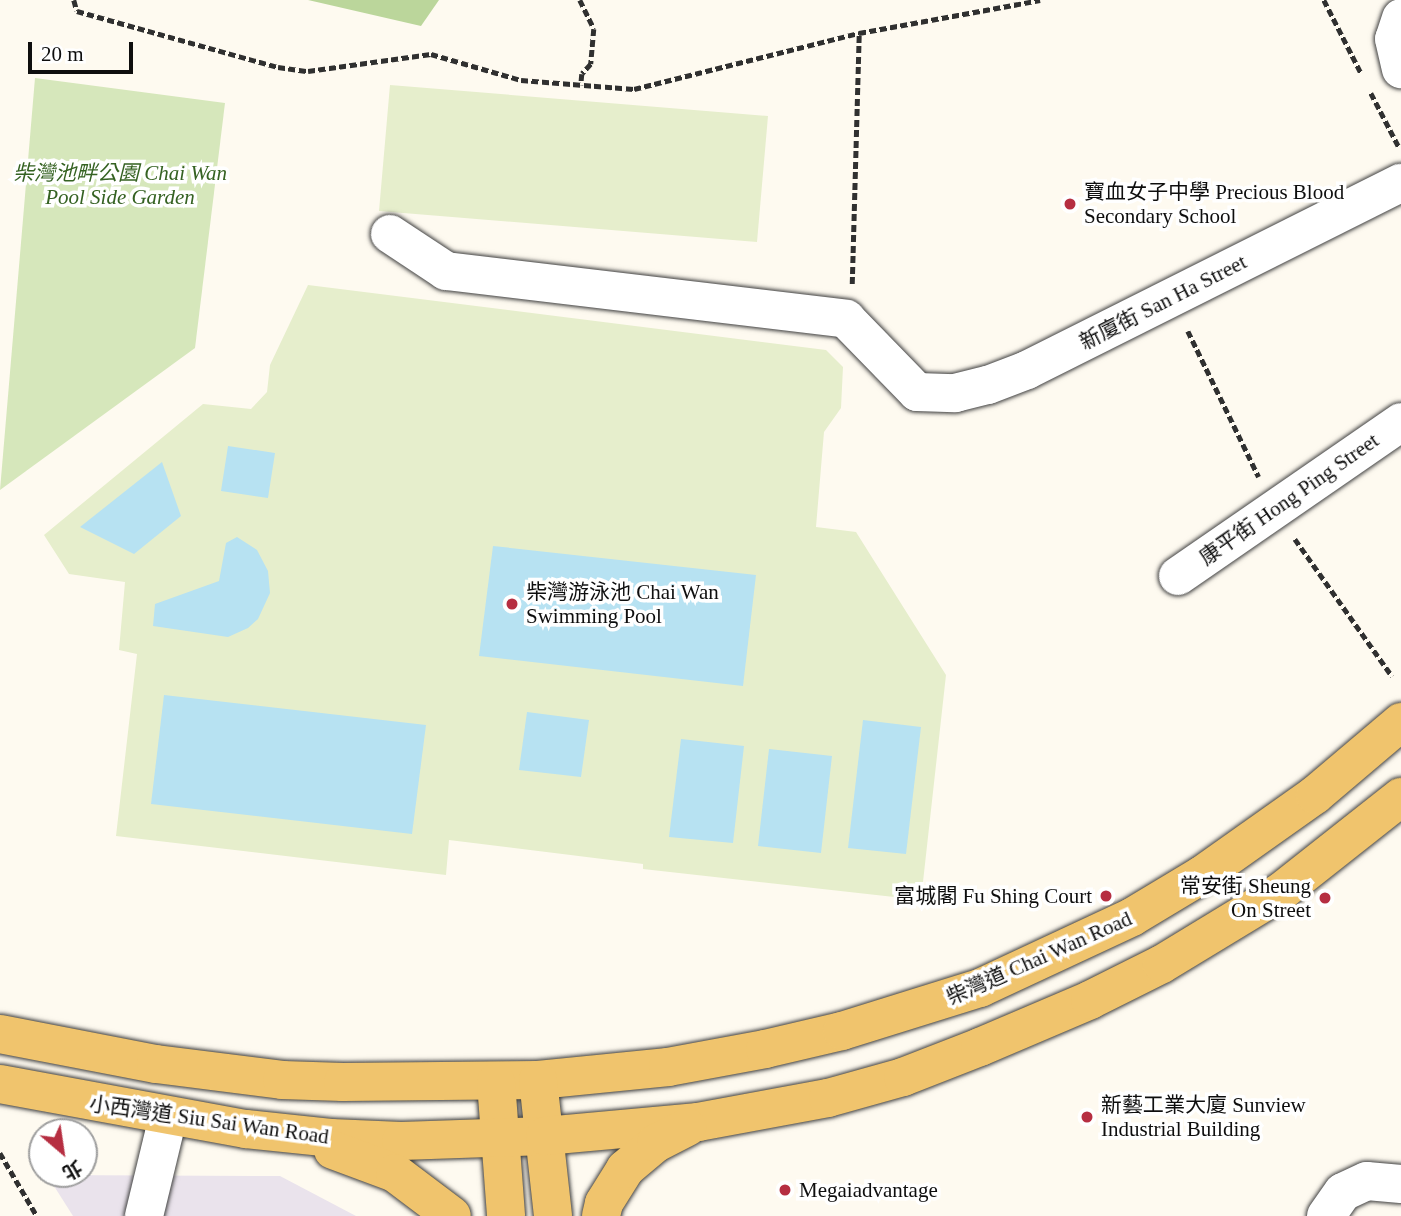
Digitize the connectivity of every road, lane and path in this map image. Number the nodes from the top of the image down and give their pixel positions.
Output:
1 (74, 0) edge
2 (580, 0) edge
3 (1040, 0) edge
4 (1401, 18) edge
5 (859, 33) junction
6 (1401, 69) edge
7 (581, 85) junction
8 (1401, 183) edge
9 (390, 234) dead end
10 (846, 319) junction
11 (1187, 331) dead end
12 (1401, 422) edge
13 (1259, 479) dead end
14 (1293, 537) dead end
15 (1178, 576) dead end
16 (1392, 676) dead end
17 (1401, 722) edge
18 (1401, 797) edge
19 (0, 1034) edge
20 (538, 1080) junction
21 (496, 1082) junction
22 (0, 1084) edge
23 (168, 1117) junction
24 (698, 1122) junction
25 (246, 1129) junction
26 (545, 1136) junction
27 (499, 1138) junction
28 (0, 1153) edge
29 (1401, 1184) edge
30 (37, 1216) edge
31 (144, 1216) edge
32 (452, 1216) edge
33 (506, 1216) edge
34 (553, 1216) edge
35 (601, 1216) edge
36 (1326, 1216) edge

1 - 7 path
2 - 7 path
3 - 5 path
4 - 6 street
5 - 7 path
5 - 10 path
8 - 10 street, 新廈街 San Ha Street
9 - 10 street
11 - 13 path
12 - 15 street, 康平街 Hong Ping Street
14 - 16 path
17 - 20 main road, 柴灣道 Chai Wan Road
18 - 24 main road
19 - 21 main road
20 - 21 main road, 柴灣道 Chai Wan Road
20 - 26 main road
21 - 27 main road
22 - 23 main road, 小西灣道 Siu Sai Wan Road
23 - 25 main road, 小西灣道 Siu Sai Wan Road
23 - 31 street
24 - 26 main road
24 - 35 main road
25 - 27 main road, 小西灣道 Siu Sai Wan Road
25 - 32 main road
26 - 27 main road, 小西灣道 Siu Sai Wan Road
26 - 34 main road
27 - 33 main road
28 - 30 path
29 - 36 street

